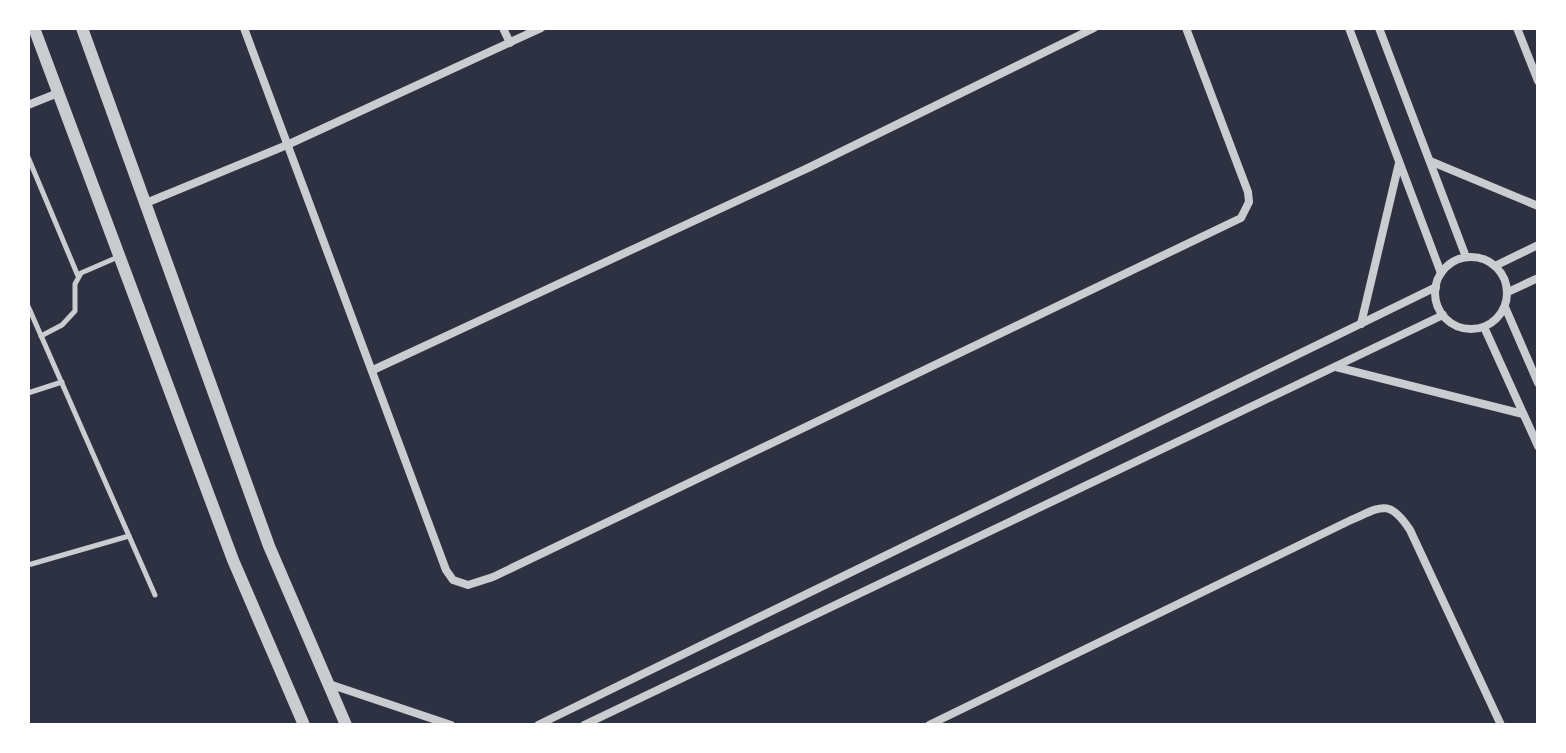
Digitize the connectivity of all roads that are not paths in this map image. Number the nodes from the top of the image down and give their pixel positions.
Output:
1 (34, 28) edge
2 (82, 28) edge
3 (244, 28) edge
4 (503, 28) edge
5 (541, 28) edge
6 (1094, 28) edge
7 (1186, 28) edge
8 (1349, 28) edge
9 (1379, 28) edge
10 (1517, 28) edge
11 (510, 43) junction
12 (1538, 81) edge
13 (58, 93) junction
14 (28, 105) edge
15 (287, 145) junction
16 (28, 157) edge
17 (1430, 161) junction
18 (1399, 162) junction
19 (146, 203) junction
20 (1538, 206) edge
21 (1538, 245) edge
22 (119, 257) junction
23 (1466, 257) junction
24 (1495, 266) junction
25 (1441, 273) junction
26 (78, 276) junction
27 (1538, 278) edge
28 (1436, 287) junction
29 (1508, 292) junction
30 (28, 306) edge
31 (1505, 307) junction
32 (1443, 315) junction
33 (1361, 324) junction
34 (1484, 327) junction
35 (41, 336) junction
36 (1336, 367) junction
37 (373, 370) junction
38 (62, 382) junction
39 (1538, 383) edge
40 (28, 393) edge
41 (1523, 414) junction
42 (1538, 446) edge
43 (129, 536) junction
44 (28, 565) edge
45 (155, 595) dead end
46 (329, 684) junction
47 (1498, 724) edge
48 (304, 725) edge
49 (346, 725) edge
50 (451, 725) edge
51 (538, 725) edge
52 (584, 725) edge
53 (929, 725) edge

1 - 13 street
2 - 19 street
3 - 15 street
4 - 11 street
5 - 11 street
6 - 37 street
7 - 37 street
8 - 18 street
9 - 17 street
10 - 12 street
11 - 15 street
13 - 14 street
13 - 22 street
15 - 19 street
15 - 37 street
16 - 26 lane
17 - 20 street
17 - 23 street
18 - 25 street
18 - 33 street
19 - 46 street
21 - 24 street
22 - 26 lane
22 - 48 street
23 - 24 street
23 - 25 street
24 - 29 street
25 - 28 street
26 - 35 lane
27 - 29 street
28 - 32 street
28 - 33 street
29 - 31 street
30 - 35 lane
31 - 34 street
31 - 39 street
32 - 34 street
32 - 36 street
33 - 51 street
34 - 41 street
35 - 38 lane
36 - 41 street
36 - 52 street
38 - 40 lane
38 - 43 lane
41 - 42 street
43 - 44 lane
43 - 45 lane
46 - 49 street
46 - 50 street
47 - 53 street

